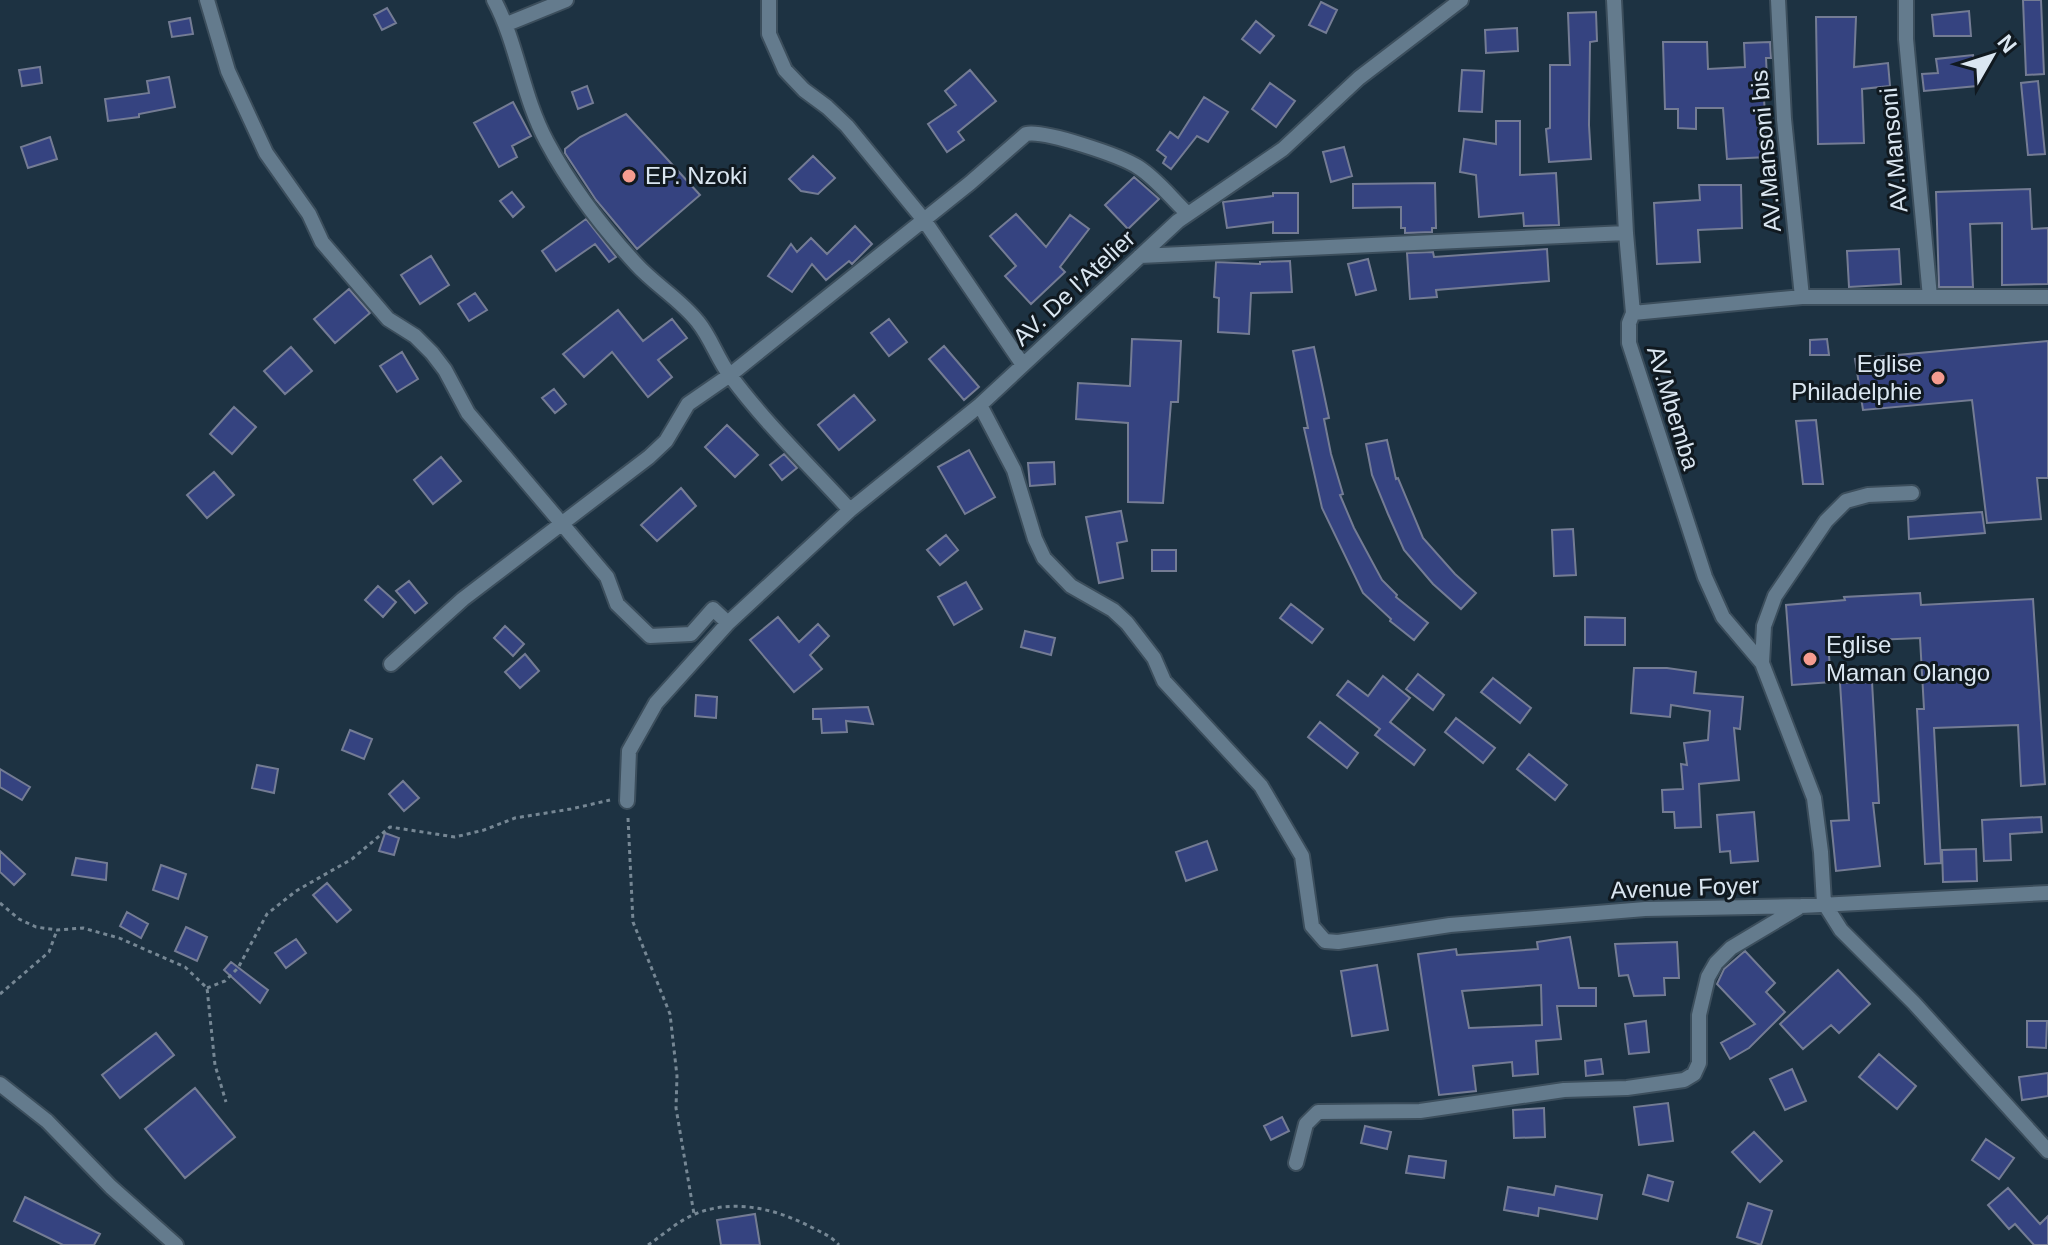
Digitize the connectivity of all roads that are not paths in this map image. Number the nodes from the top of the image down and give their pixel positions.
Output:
1 (207, 0) edge
2 (494, 0) edge
3 (566, 0) edge
4 (769, 0) edge
5 (1461, 0) edge
6 (1614, 0) edge
7 (1778, 0) edge
8 (1906, 0) edge
9 (507, 24) junction
10 (1188, 214) junction
11 (924, 220) junction
12 (1626, 233) junction
13 (1140, 256) junction
14 (1802, 297) junction
15 (1930, 297) junction
16 (2048, 297) edge
17 (1633, 313) junction
18 (1023, 365) junction
19 (730, 375) junction
20 (980, 405) junction
21 (1912, 493) dead end
22 (850, 510) junction
23 (563, 522) junction
24 (728, 623) junction
25 (1762, 663) junction
26 (391, 664) dead end
27 (627, 801) road end
28 (2048, 893) edge
29 (1824, 903) junction
30 (1801, 906) junction
31 (0, 1084) edge
32 (2048, 1151) edge
33 (1296, 1163) dead end
34 (176, 1245) edge

1 - 23 street
2 - 9 street
3 - 9 street
4 - 11 street
5 - 10 street, AV. De l'Atelier
6 - 12 street, AV.Mbemba
7 - 14 street, AV.Mansoni bis
8 - 15 street, AV.Mansoni
9 - 19 street
10 - 11 street
10 - 13 street, AV. De l'Atelier
11 - 18 street
11 - 19 street
12 - 13 street
12 - 17 street, AV.Mbemba
13 - 18 street, AV. De l'Atelier
14 - 15 street
14 - 17 street
15 - 16 street
17 - 25 street, AV.Mbemba
18 - 20 street, AV. De l'Atelier
19 - 22 street
19 - 23 street
20 - 22 street, AV. De l'Atelier
20 - 30 street, Avenue Foyer
21 - 25 street
22 - 24 street, AV. De l'Atelier
23 - 24 street
23 - 26 street
24 - 27 street, AV. De l'Atelier
25 - 29 street
28 - 29 street, Avenue Foyer
29 - 30 street, Avenue Foyer
29 - 32 street
30 - 33 street
31 - 34 street

